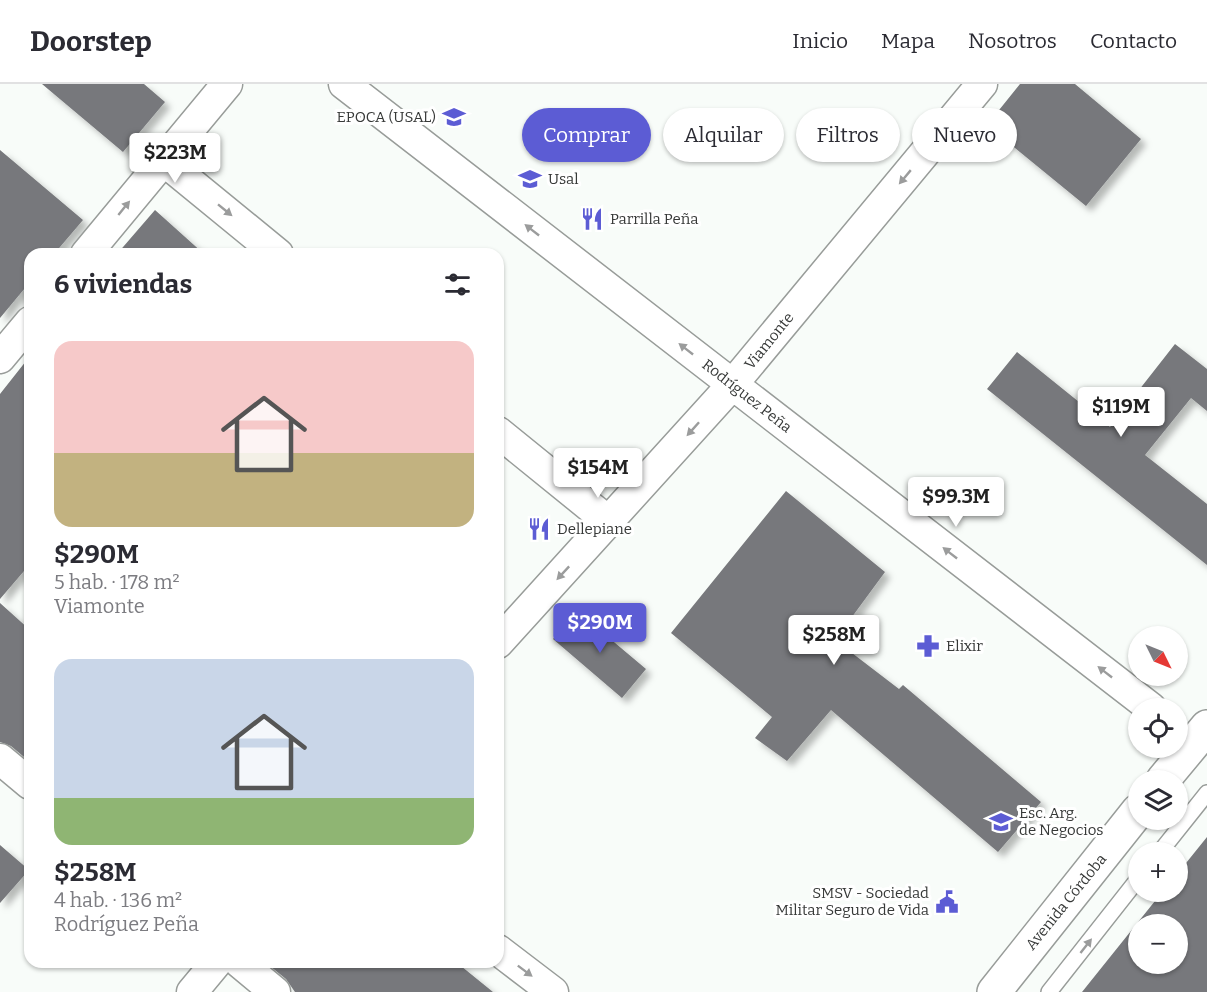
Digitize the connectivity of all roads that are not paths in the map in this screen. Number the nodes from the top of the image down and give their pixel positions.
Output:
1 (227, 84) edge
2 (344, 84) edge
3 (982, 84) edge
4 (163, 160) junction
5 (91, 248) edge
6 (271, 248) edge
7 (24, 329) edge
8 (0, 358) edge
9 (732, 385) junction
10 (504, 437) edge
11 (609, 522) junction
12 (504, 636) edge
13 (1138, 698) edge
14 (1197, 737) edge
15 (0, 759) edge
16 (1171, 770) edge
17 (24, 779) edge
18 (1207, 793) edge
19 (1128, 824) edge
20 (1168, 842) edge
21 (1128, 892) edge
22 (504, 955) edge
23 (212, 968) edge
24 (246, 968) edge
25 (192, 992) edge
26 (275, 992) edge
27 (553, 992) edge
28 (994, 992) edge
29 (1049, 992) edge

1 - 4 street
9 -> 2 street, Rodríguez Peña
3 -> 9 street, Viamonte
5 -> 4 street
4 -> 6 street
7 - 8 street
9 -> 11 street, Viamonte
13 -> 9 street, Rodríguez Peña
10 - 11 street
11 -> 12 street, Viamonte
14 - 16 main road
15 - 17 street
18 - 20 lane
19 - 28 main road, Avenida Córdoba
29 -> 21 lane
22 -> 27 street
23 - 25 street
24 - 26 street

